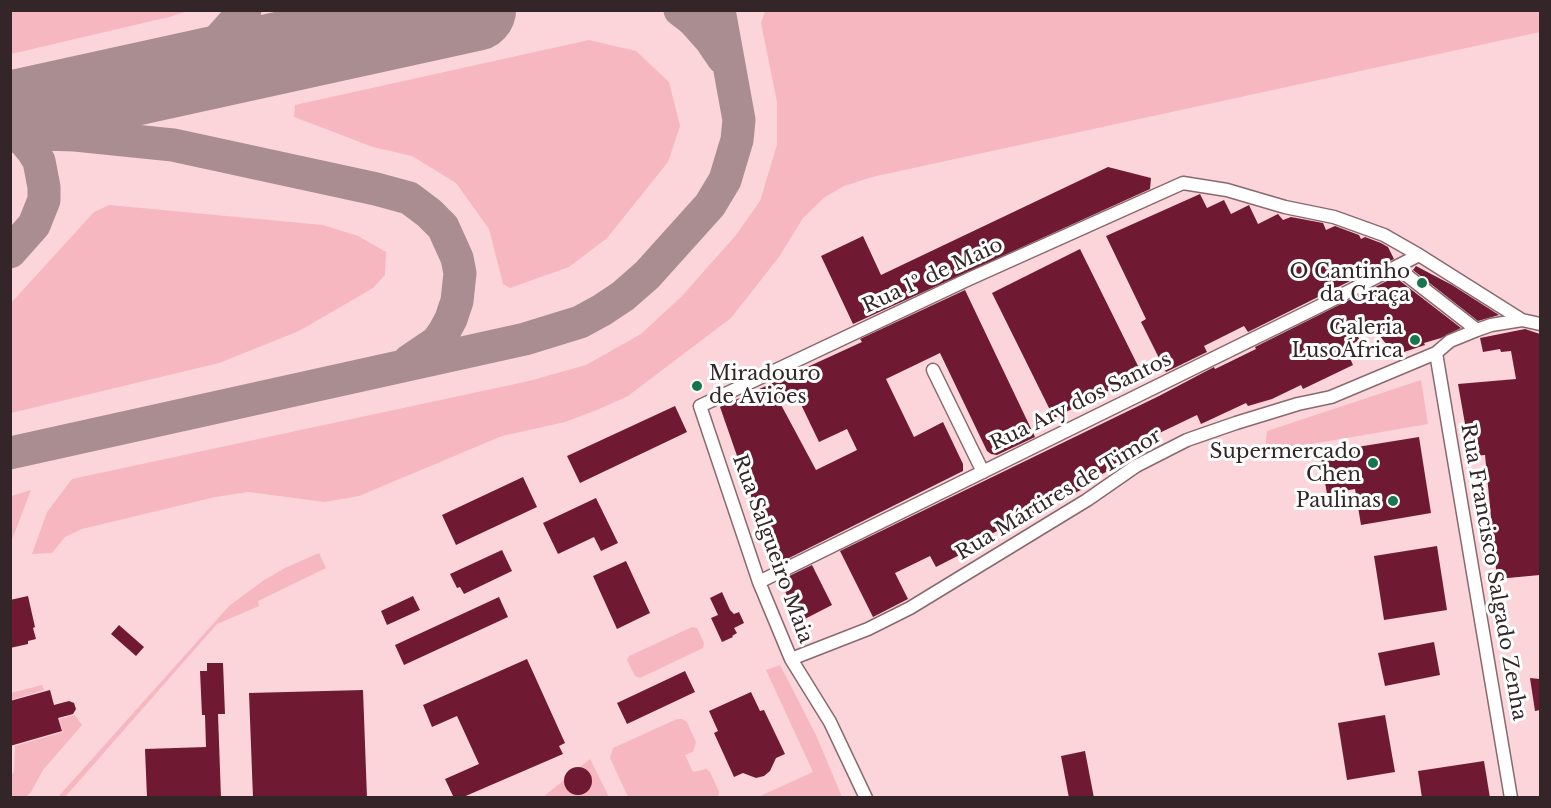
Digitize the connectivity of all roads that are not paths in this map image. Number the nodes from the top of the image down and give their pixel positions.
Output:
1 (1419, 255) junction
2 (1396, 267) junction
3 (1522, 320) junction
4 (1540, 324) edge
5 (1477, 330) junction
6 (1436, 353) junction
7 (933, 370) dead end
8 (700, 406) joint
9 (983, 472) junction
10 (759, 582) junction
11 (792, 658) junction
12 (866, 798) edge
13 (1511, 798) edge

1 - 2 street, Rua Ary dos Santos
1 - 3 street
1 - 8 street, Rua 1º de Maio
2 - 5 street
2 - 9 street, Rua Ary dos Santos
3 - 4 street
3 - 5 street, Rua Mártires de Timor
5 - 6 street, Rua Mártires de Timor
6 - 11 street, Rua Mártires de Timor
6 - 13 street, Rua Francisco Salgado Zenha
7 - 9 street
8 - 10 street, Rua Salgueiro Maia
9 - 10 street, Rua Ary dos Santos
10 - 11 street, Rua Salgueiro Maia
11 - 12 street, Rua Salgueiro Maia

